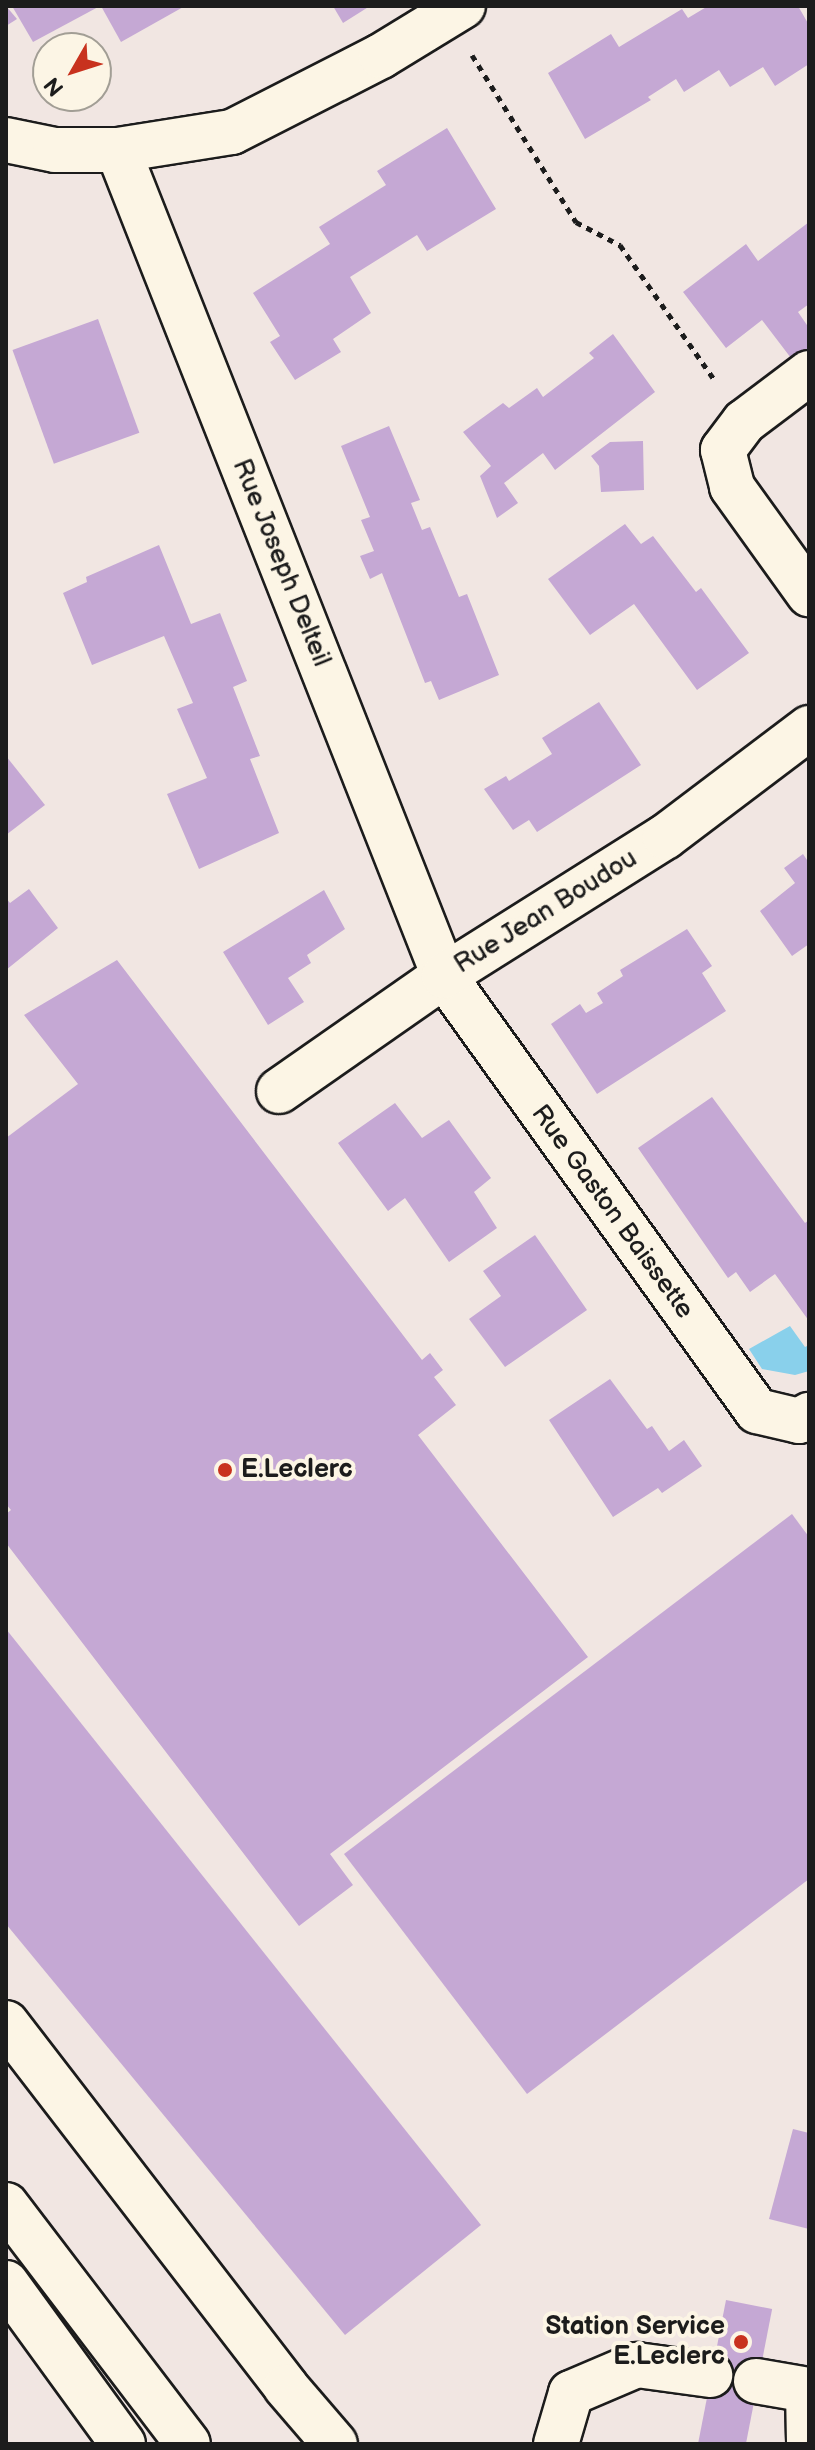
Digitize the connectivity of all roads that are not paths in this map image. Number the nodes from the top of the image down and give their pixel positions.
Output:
1 (456, 11) edge
2 (6, 140) edge
3 (118, 150) junction
4 (809, 373) edge
5 (809, 594) edge
6 (809, 728) edge
7 (444, 976) junction
8 (279, 1091) dead end
9 (804, 1418) edge
10 (6, 2023) edge
11 (6, 2205) edge
12 (6, 2283) edge
13 (710, 2375) dead end
14 (756, 2381) dead end
15 (123, 2444) edge
16 (188, 2444) edge
17 (335, 2444) edge
18 (556, 2444) edge
19 (809, 2444) edge

1 - 3 street
2 - 3 street
3 - 7 street, Rue Joseph Delteil
4 - 5 street
6 - 7 street, Rue Jean Boudou
7 - 8 street, Rue Jean Boudou
7 - 9 street, Rue Gaston Baissette
10 - 17 street
11 - 16 street
12 - 15 street
13 - 18 street
14 - 19 street

